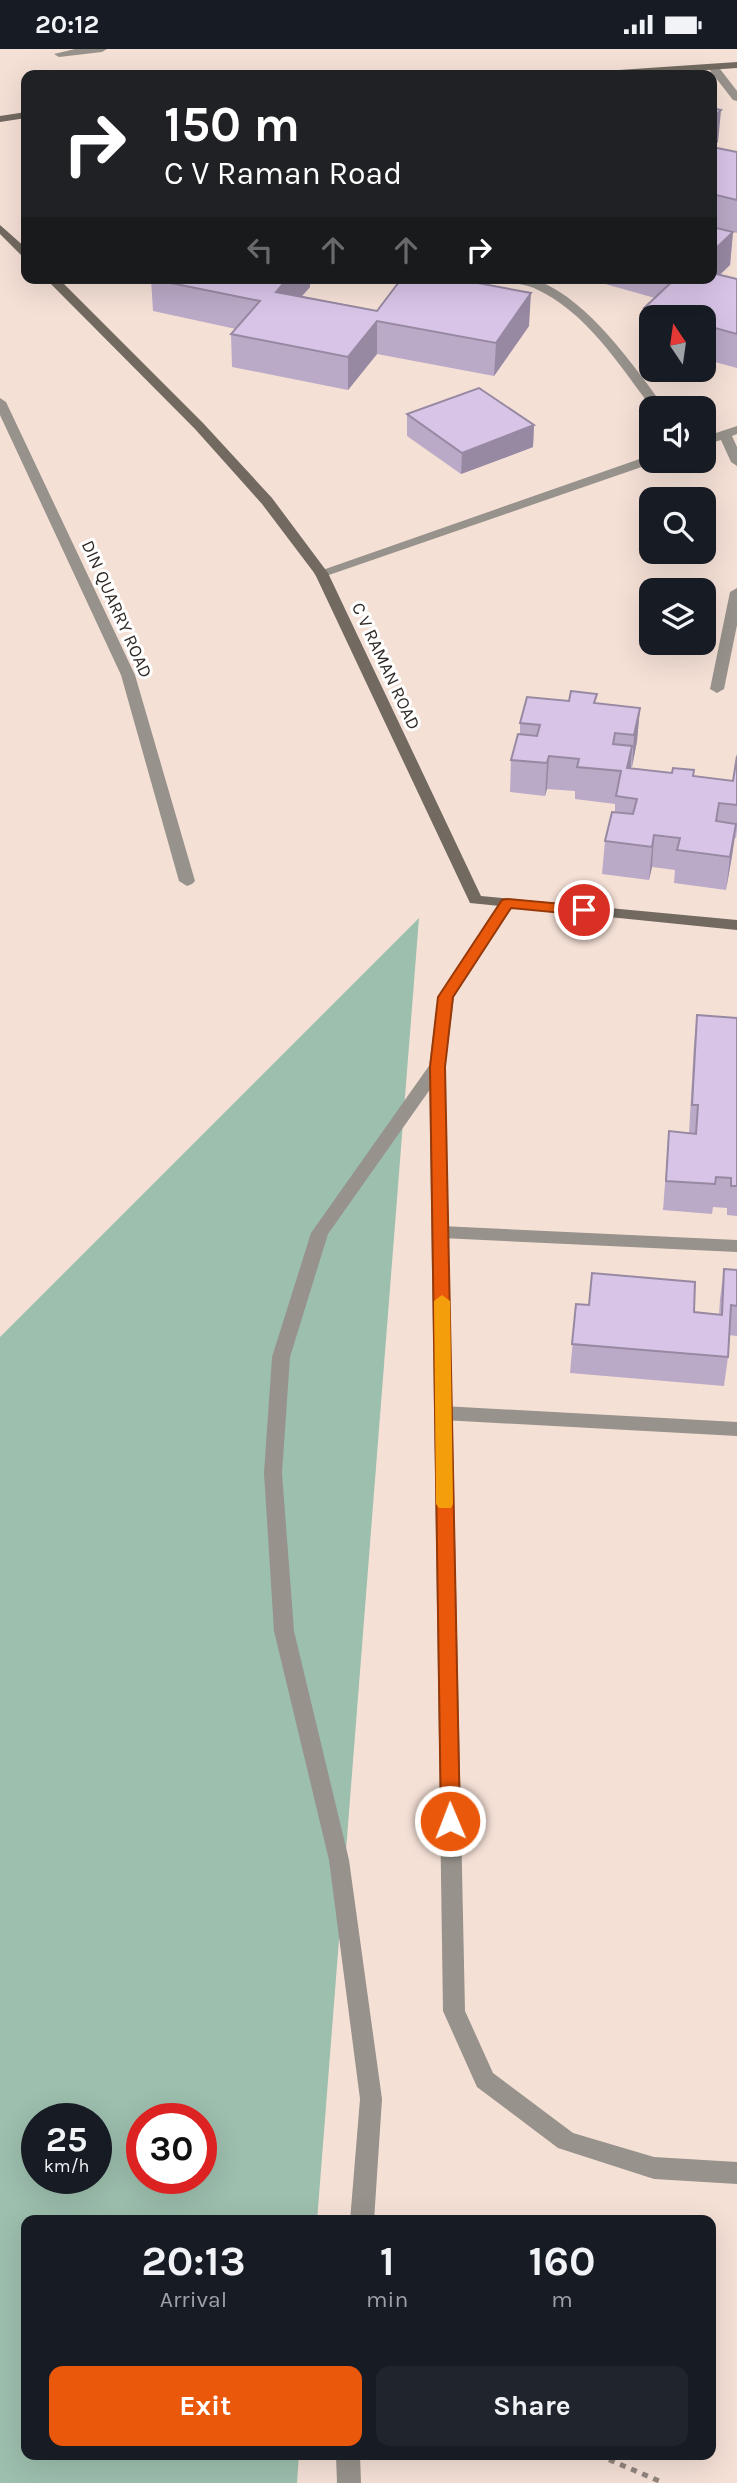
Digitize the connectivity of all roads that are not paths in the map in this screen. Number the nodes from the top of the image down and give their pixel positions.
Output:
1 (102, 49) edge
2 (59, 54) dead end
3 (737, 65) edge
4 (713, 67) junction
5 (666, 70) edge
6 (715, 70) edge
7 (717, 72) edge
8 (737, 98) edge
9 (21, 116) edge
10 (0, 119) edge
11 (0, 228) edge
12 (21, 249) edge
13 (57, 284) edge
14 (538, 284) edge
15 (650, 396) edge
16 (0, 402) edge
17 (731, 432) edge
18 (737, 462) edge
19 (639, 463) edge
20 (321, 573) junction
21 (737, 592) edge
22 (717, 689) dead end
23 (187, 881) dead end
24 (507, 903) junction
25 (737, 925) edge
26 (437, 1067) junction
27 (441, 1232) junction
28 (737, 1246) edge
29 (443, 1413) junction
30 (737, 1429) edge
31 (737, 2173) edge
32 (362, 2215) edge
33 (348, 2460) edge
34 (349, 2483) edge

1 - 2 street
3 - 4 street
4 - 5 street
4 - 6 street
7 - 8 street
9 - 10 street
11 - 12 street
13 - 20 street, C V RAMAN ROAD
14 - 15 street
16 - 23 street, DIN QUARRY ROAD
17 - 18 street
19 - 20 street
20 - 24 street, C V RAMAN ROAD
21 - 22 street
24 - 25 street, C V RAMAN ROAD
24 - 26 street
26 - 27 street
26 - 32 street
27 - 28 street
27 - 29 street
29 - 30 street
29 - 31 street
33 - 34 street

